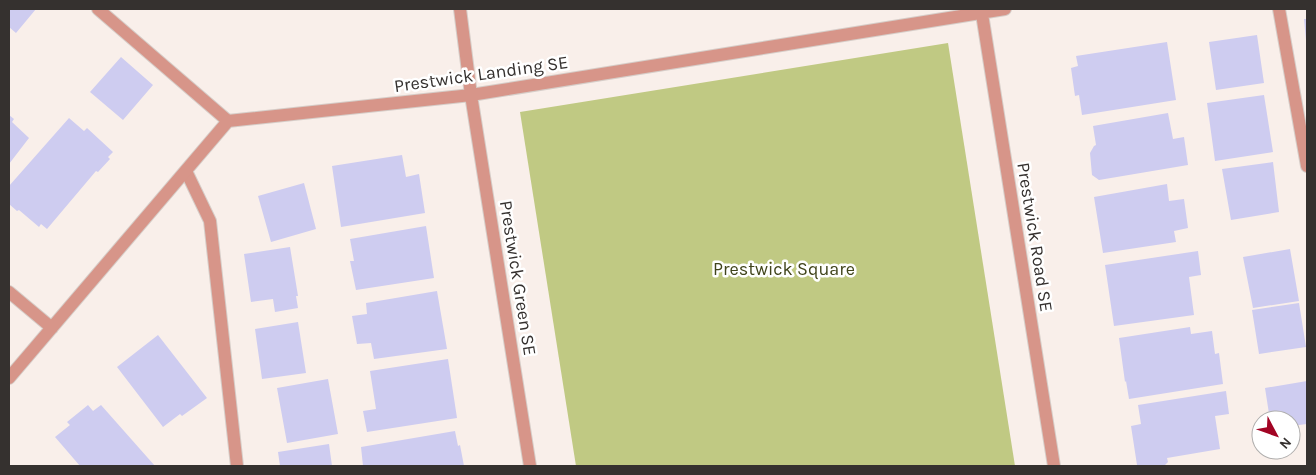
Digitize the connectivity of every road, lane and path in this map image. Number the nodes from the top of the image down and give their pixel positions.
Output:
1 (98, 9) edge
2 (460, 9) edge
3 (1005, 9) edge
4 (1279, 9) edge
5 (982, 14) junction
6 (471, 95) junction
7 (228, 121) junction
8 (1307, 166) edge
9 (186, 171) junction
10 (9, 292) edge
11 (52, 328) junction
12 (9, 378) edge
13 (237, 466) edge
14 (530, 466) edge
15 (1054, 466) edge

1 - 7 street
2 - 6 street, Prestwick Green SE
3 - 5 street, Prestwick Landing SE
4 - 8 street
5 - 6 street, Prestwick Landing SE
5 - 15 street, Prestwick Road SE
6 - 7 street, Prestwick Landing SE
6 - 14 street, Prestwick Green SE
7 - 9 street
9 - 11 street
9 - 13 street
10 - 11 street
11 - 12 street

